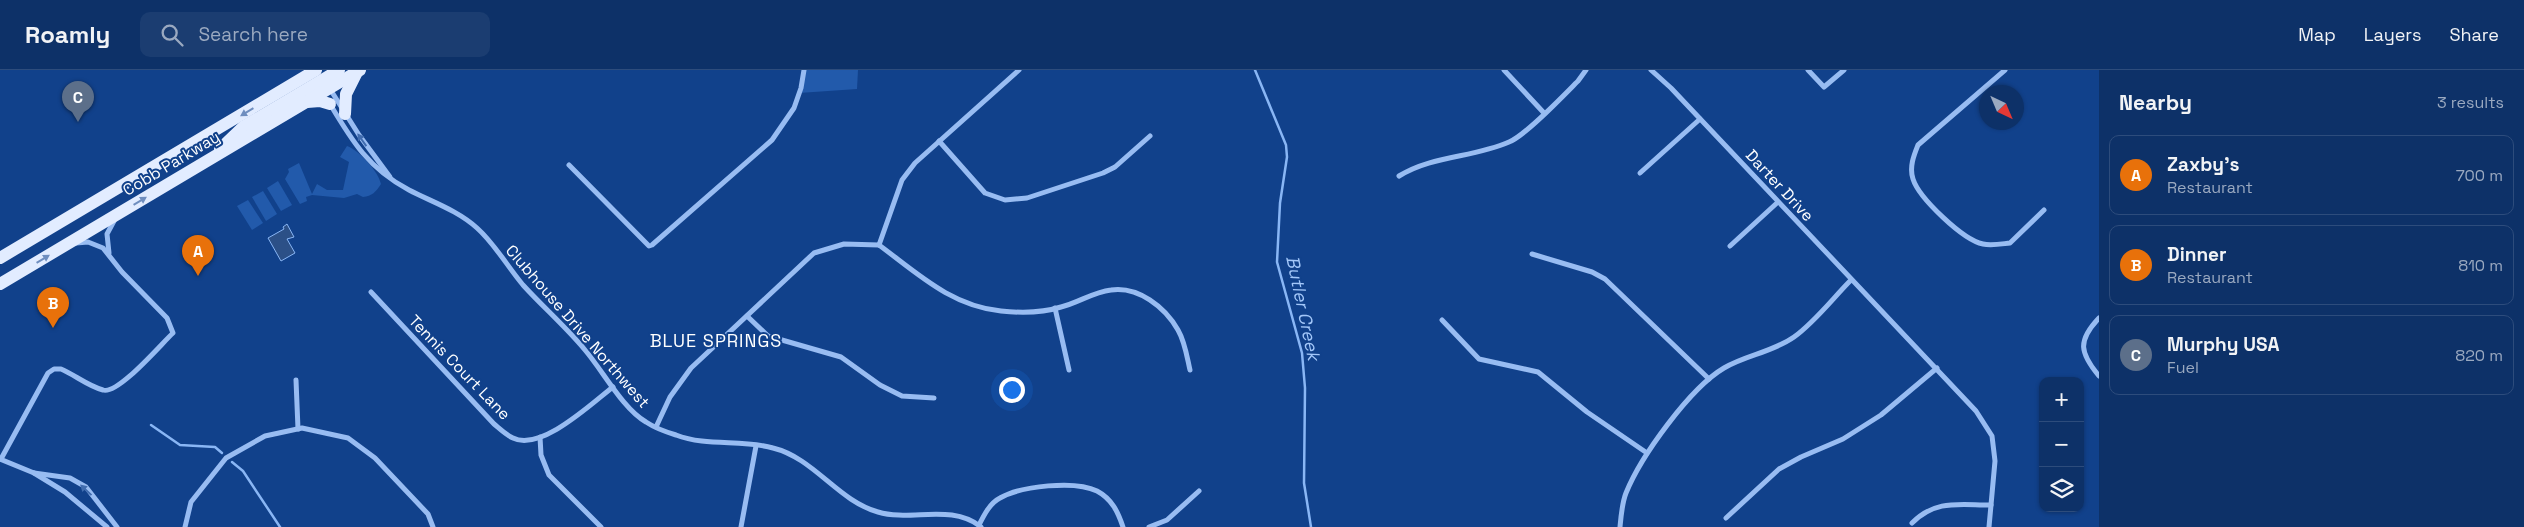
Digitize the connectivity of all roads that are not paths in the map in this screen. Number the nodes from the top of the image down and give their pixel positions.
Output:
1 (297, 70) edge
2 (339, 70) edge
3 (804, 70) edge
4 (1019, 70) edge
5 (1504, 70) edge
6 (1586, 70) edge
7 (1651, 70) edge
8 (1808, 70) edge
9 (1844, 70) edge
10 (2005, 70) edge
11 (358, 71) edge
12 (319, 79) edge
13 (288, 87) junction
14 (305, 102) junction
15 (330, 104) junction
16 (345, 114) junction
17 (1544, 114) junction
18 (1700, 119) junction
19 (1150, 136) dead end
20 (939, 141) junction
21 (213, 157) junction
22 (569, 165) dead end
23 (1640, 173) dead end
24 (1399, 176) dead end
25 (392, 179) junction
26 (1778, 202) junction
27 (2044, 210) dead end
28 (120, 213) junction
29 (68, 244) junction
30 (879, 245) junction
31 (1730, 246) dead end
32 (17, 249) junction
33 (109, 253) junction
34 (1532, 254) dead end
35 (0, 258) edge
36 (0, 265) edge
37 (1851, 280) junction
38 (0, 284) edge
39 (371, 292) dead end
40 (1055, 308) junction
41 (747, 316) junction
42 (2099, 318) edge
43 (1442, 320) dead end
44 (1937, 368) junction
45 (1069, 370) dead end
46 (1190, 370) dead end
47 (2099, 376) edge
48 (296, 380) dead end
49 (1709, 380) junction
50 (613, 386) junction
51 (934, 398) dead end
52 (656, 427) junction
53 (298, 428) junction
54 (540, 437) junction
55 (756, 446) junction
56 (1648, 453) junction
57 (0, 459) edge
58 (34, 473) junction
59 (1199, 491) dead end
60 (1991, 505) junction
61 (1726, 518) dead end
62 (1912, 523) dead end
63 (980, 526) edge
64 (107, 527) edge
65 (117, 527) edge
66 (185, 527) edge
67 (433, 527) edge
68 (601, 527) edge
69 (741, 527) edge
70 (1123, 527) edge
71 (1149, 527) edge
72 (1620, 527) edge
73 (1989, 527) edge

1 - 13 main road
2 - 12 main road
3 - 22 street
4 - 20 street
5 - 17 street
6 - 17 street
7 - 18 street, Darter Drive
8 - 9 street
10 - 27 street
11 - 12 main road, Cobb Parkway
11 - 16 main road
12 - 13 main road, Cobb Parkway
12 - 14 main road, Cobb Parkway
12 - 15 street, Clubhouse Drive Northwest
12 - 16 street, Clubhouse Drive Northwest
12 - 21 main road
13 -> 32 main road, Cobb Parkway
14 - 15 main road
14 - 21 main road, Cobb Parkway
15 - 25 street, Clubhouse Drive Northwest
25 -> 16 street, Clubhouse Drive Northwest
17 - 24 street
18 - 23 street
18 - 26 street, Darter Drive
19 - 20 street
20 - 30 street
28 -> 21 main road, Cobb Parkway
25 - 50 street, Clubhouse Drive Northwest
26 - 31 street
26 - 37 street, Darter Drive
28 - 29 main road, Cobb Parkway
28 - 33 street
29 - 33 street
38 -> 29 main road, Cobb Parkway
30 - 40 street
30 - 41 street
32 - 35 main road, Cobb Parkway
32 - 36 main road
33 - 57 street
34 - 49 street
37 - 44 street, Darter Drive
37 - 49 street
39 - 54 street, Tennis Court Lane
40 - 45 street
40 - 46 street
41 - 51 street
41 - 52 street
42 - 47 street
43 - 56 street
44 - 60 street, Darter Drive
44 - 61 street
48 - 53 street
49 - 56 street
50 - 52 street, Clubhouse Drive Northwest
50 - 54 street, Tennis Court Lane
52 - 55 street, Clubhouse Drive Northwest
53 - 66 street
53 - 67 street
54 - 68 street
55 - 63 street, Clubhouse Drive Northwest
55 - 69 street
56 - 72 street
57 - 58 street
58 - 64 street
65 -> 58 street
59 - 71 street
60 - 62 street
60 - 73 street, Darter Drive
63 - 70 street

